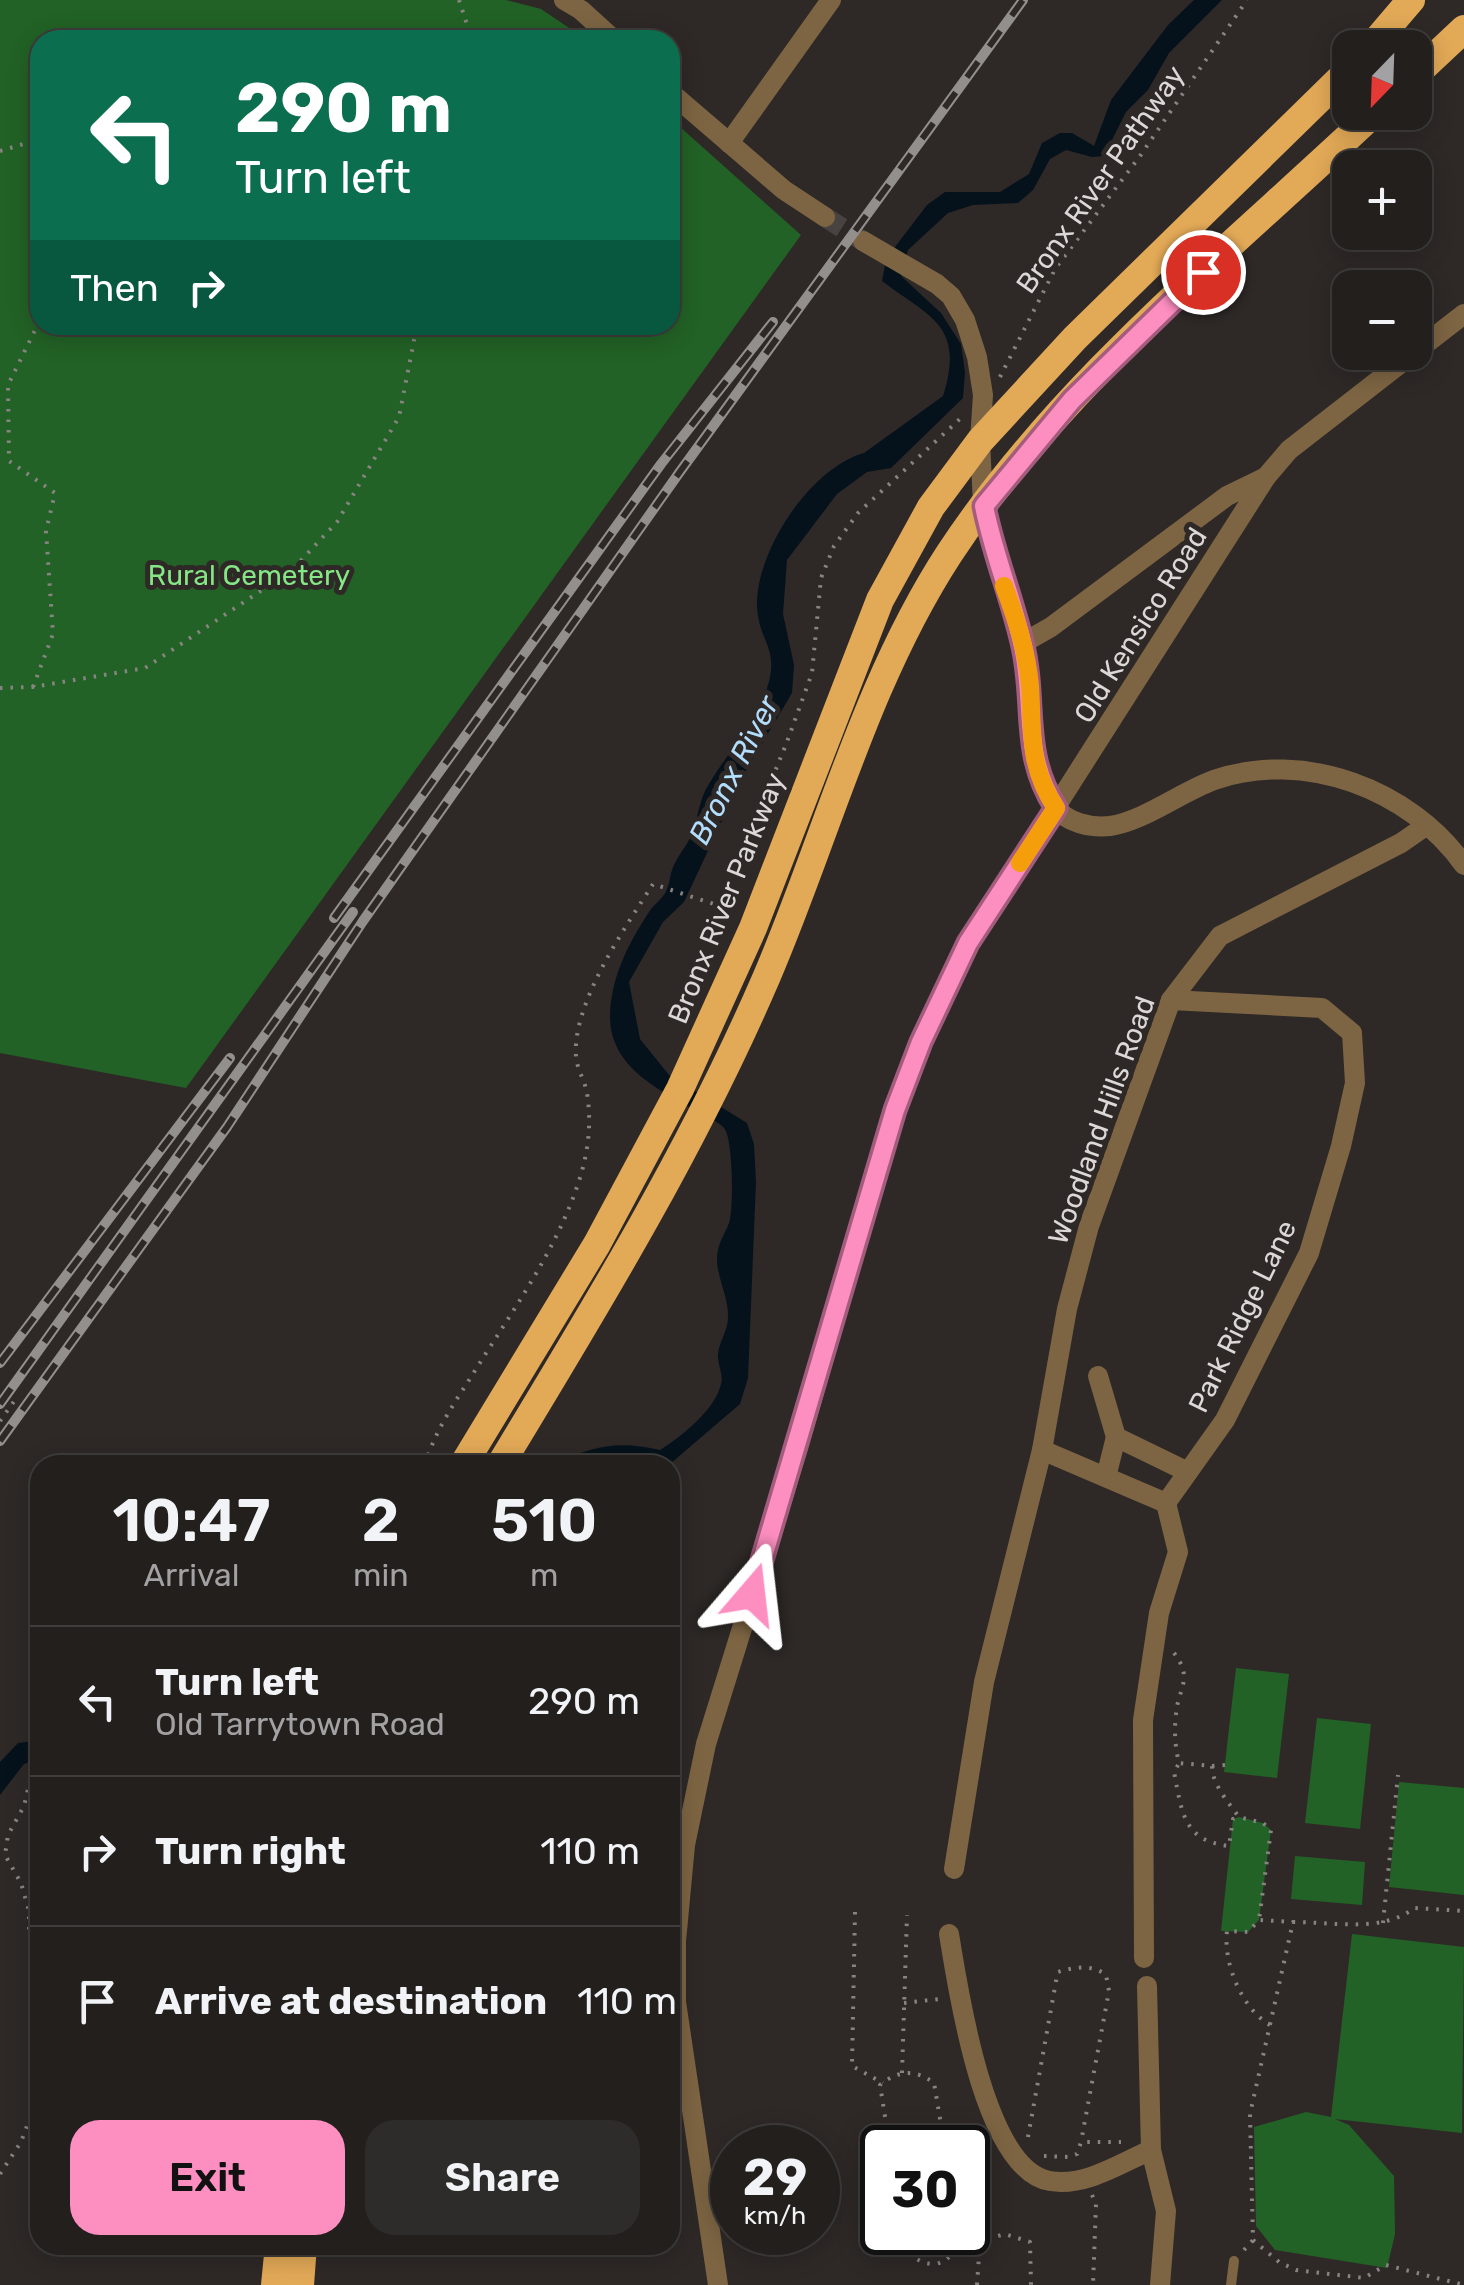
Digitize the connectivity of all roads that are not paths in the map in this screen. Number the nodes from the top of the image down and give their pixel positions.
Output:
1 (564, 0) edge
2 (831, 0) edge
3 (1411, 0) edge
4 (1464, 29) edge
5 (603, 30) edge
6 (1385, 30) edge
7 (1432, 59) edge
8 (1332, 86) edge
9 (680, 100) edge
10 (1356, 130) edge
11 (730, 143) junction
12 (825, 218) tunnel mouth
13 (872, 247) tunnel mouth
14 (1464, 314) edge
15 (1432, 339) edge
16 (1392, 370) edge
17 (980, 441) junction
18 (1266, 477) junction
19 (984, 506) junction
20 (1023, 643) junction
21 (1056, 808) junction
22 (1427, 825) junction
23 (1464, 865) edge
24 (1171, 1000) junction
25 (1098, 1376) dead end
26 (1116, 1437) junction
27 (1042, 1450) junction
28 (469, 1455) edge
29 (506, 1455) edge
30 (1188, 1472) junction
31 (1106, 1477) junction
32 (1166, 1502) junction
33 (954, 1869) dead end
34 (680, 1898) edge
35 (949, 1934) dead end
36 (1144, 1958) dead end
37 (1146, 1986) dead end
38 (680, 2029) edge
39 (1150, 2145) junction
40 (278, 2255) edge
41 (303, 2255) edge
42 (1234, 2261) dead end
43 (275, 2285) edge
44 (300, 2285) edge
45 (718, 2285) edge
46 (1160, 2285) edge
47 (1231, 2285) edge

1 - 5 street
2 - 11 street
3 - 6 highway
4 - 7 highway
8 - 17 highway, Bronx River Parkway
9 - 11 street
10 - 19 highway
11 - 12 street
13 - 17 street
14 - 15 street, Old Kensico Road
16 - 18 street, Old Kensico Road
17 - 19 street
17 - 28 highway, Bronx River Parkway
18 - 20 street, Old Kensico Road
18 - 21 street, Old Kensico Road
19 - 20 street
19 - 29 highway
20 - 21 street
21 - 22 street
21 - 34 street, Old Kensico Road
22 - 23 street
22 - 24 street, Woodland Hills Road
24 - 27 street, Woodland Hills Road
24 - 30 street, Park Ridge Lane
25 - 26 street
26 - 30 street
26 - 31 street
27 - 31 street
27 - 33 street, Woodland Hills Road
30 - 32 street, Park Ridge Lane
31 - 32 street
32 - 36 street
35 - 39 street
37 - 39 street
38 - 45 street, Old Kensico Road
39 - 46 street
40 - 43 highway
41 - 44 highway
42 - 47 lane

